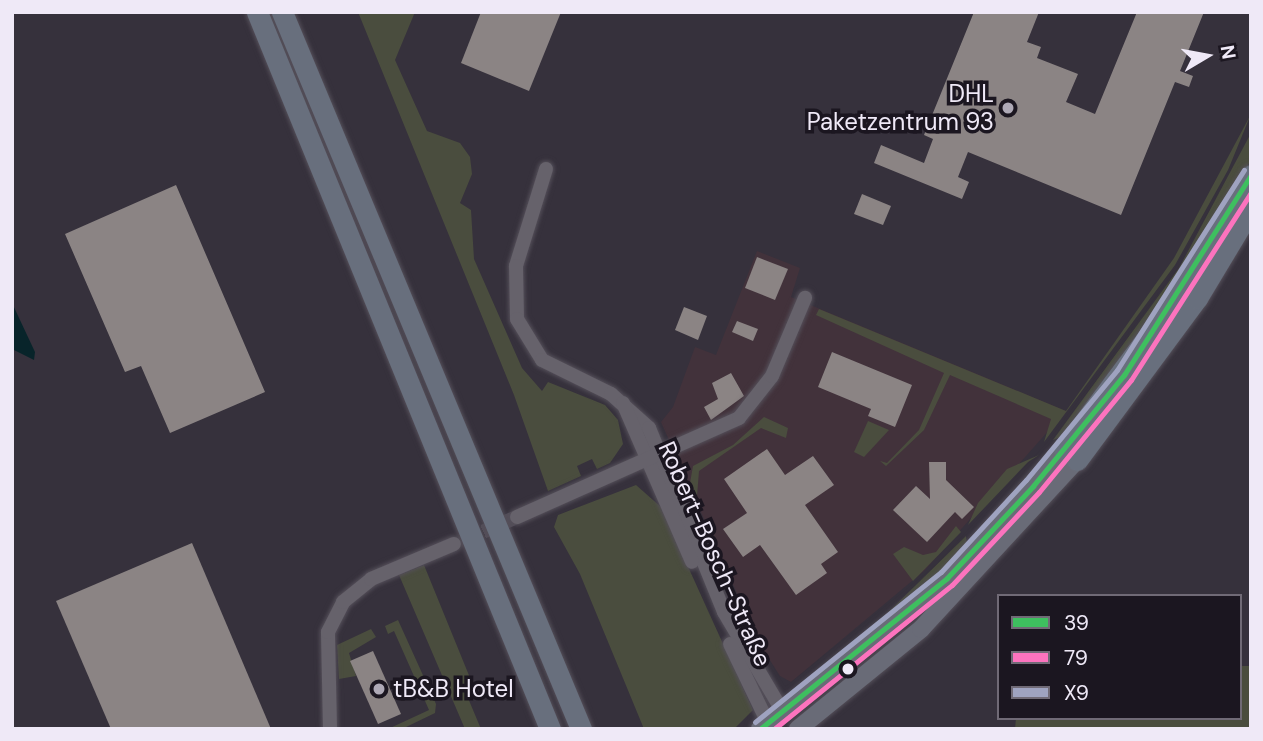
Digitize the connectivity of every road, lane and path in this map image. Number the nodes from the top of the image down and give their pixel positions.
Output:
1 (257, 12) edge
2 (282, 12) edge
3 (545, 169) dead end
4 (1251, 174) edge
5 (1251, 208) edge
6 (805, 298) dead end
7 (1071, 455) junction
8 (654, 461) junction
9 (517, 517) tunnel mouth
10 (454, 544) tunnel mouth
11 (771, 723) edge
12 (330, 729) edge
13 (550, 729) edge
14 (581, 729) edge
15 (796, 729) edge

1 - 13 highway
2 - 14 highway
3 - 8 street, Robert-Bosch-Straße
4 - 7 highway
5 - 7 highway
6 - 8 street, Robert-Bosch-Straße
7 - 11 main road
7 - 15 main road
8 - 9 street
8 - 11 street, Robert-Bosch-Straße
10 - 12 street
11 - 15 main road

